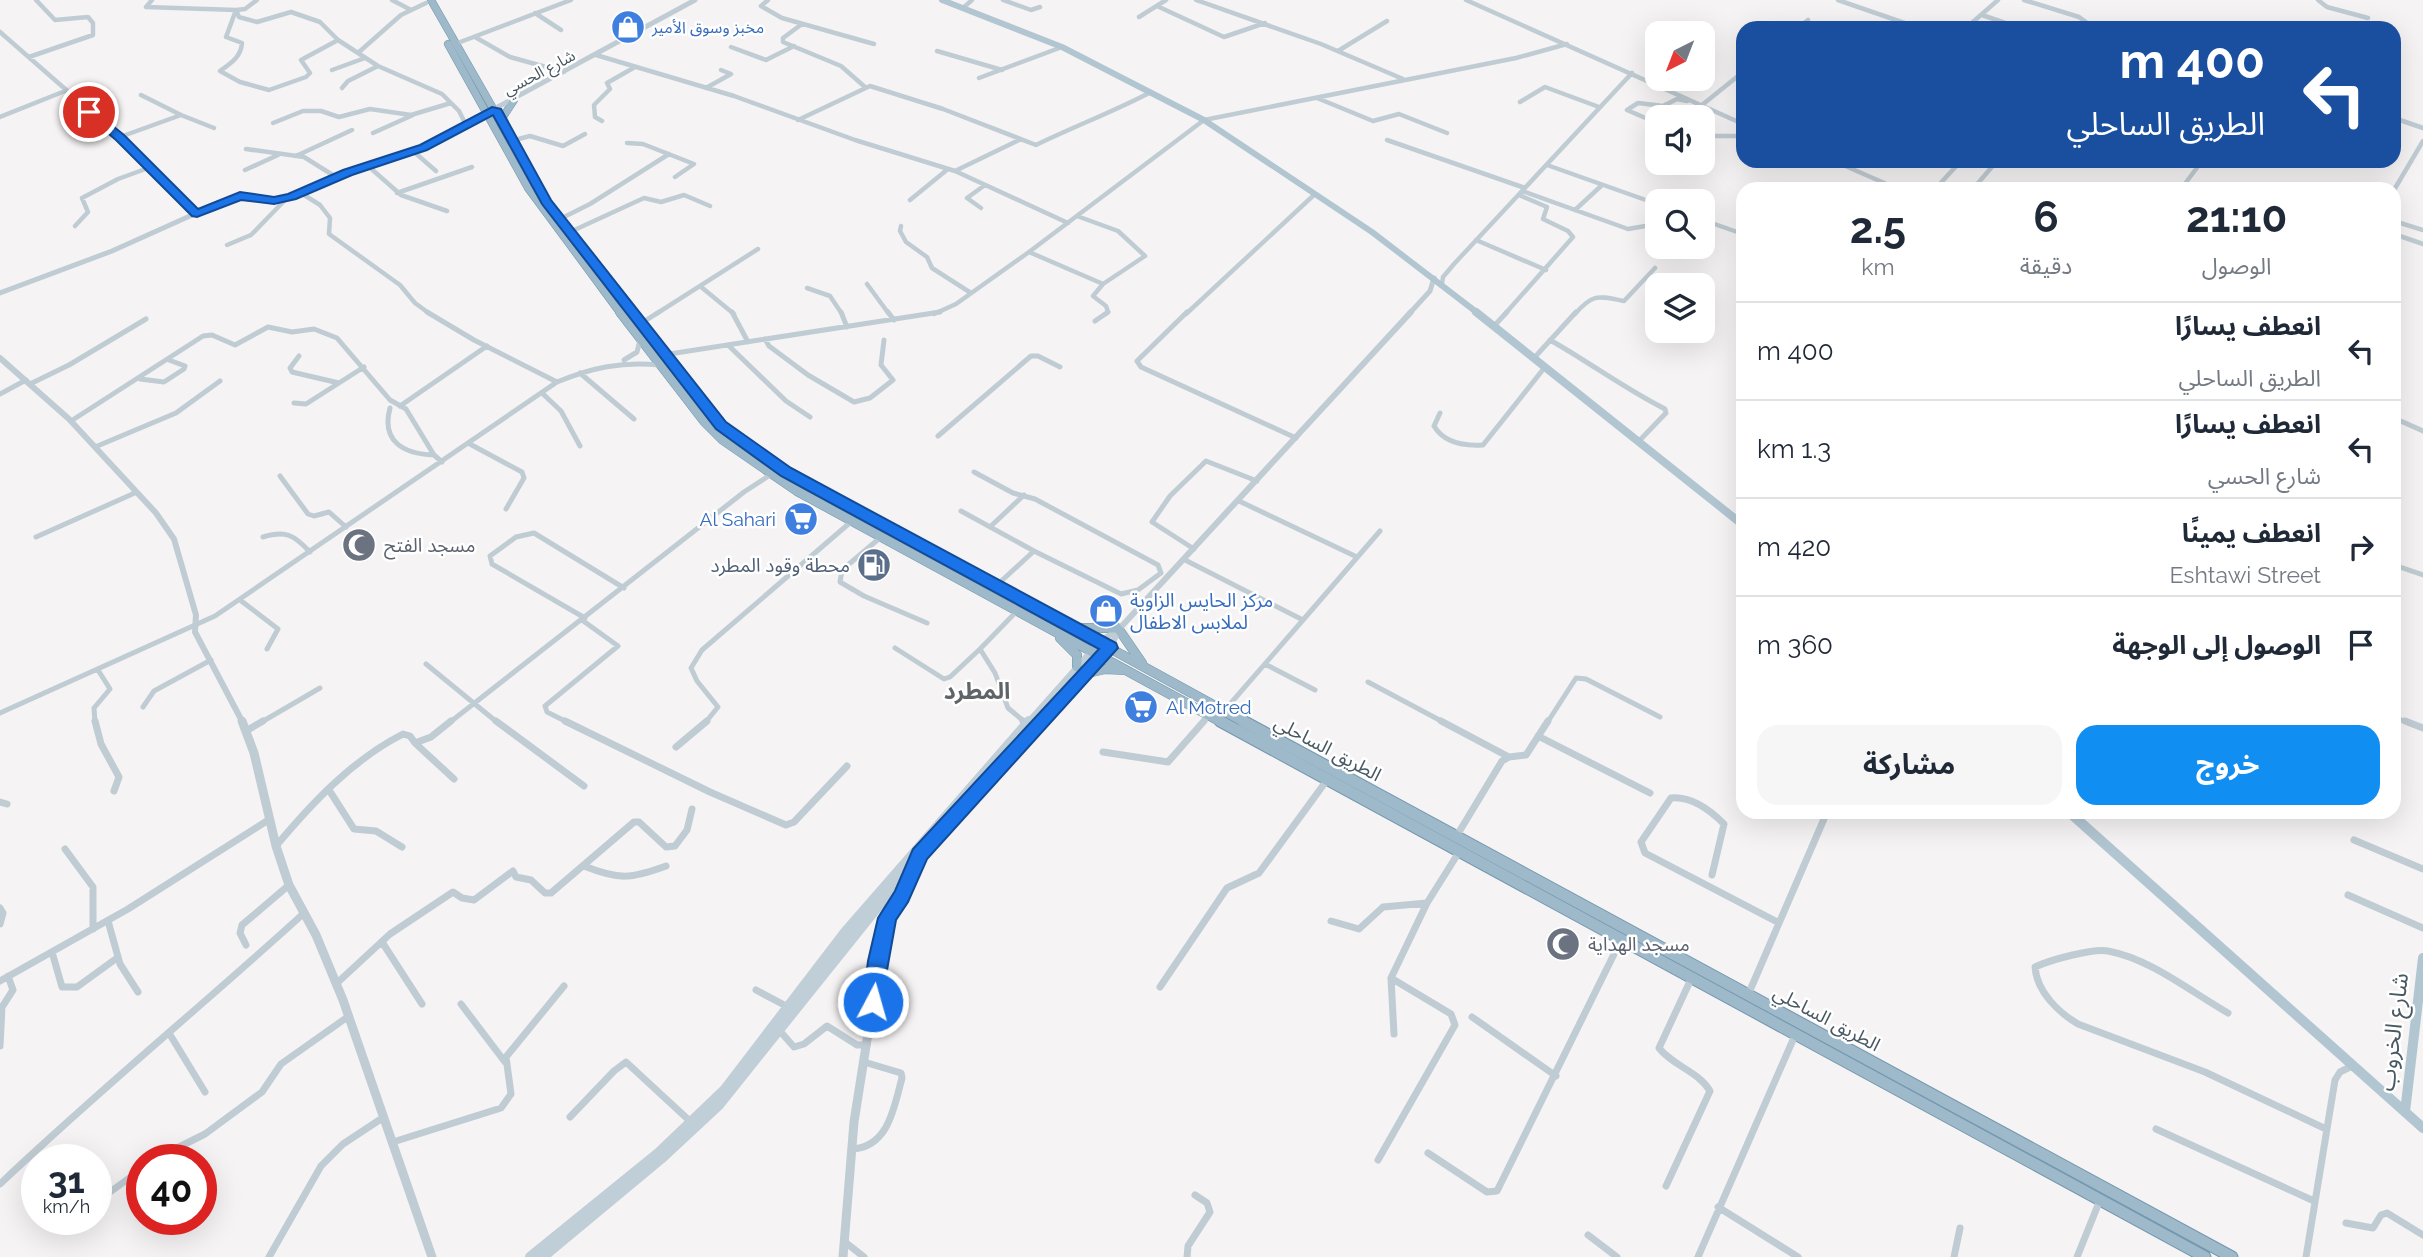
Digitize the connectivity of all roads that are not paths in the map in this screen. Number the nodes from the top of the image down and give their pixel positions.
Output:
1 (36, 0) edge
2 (152, 0) edge
3 (257, 0) edge
4 (392, 0) edge
5 (571, 0) edge
6 (695, 0) edge
7 (768, 0) edge
8 (942, 0) edge
9 (972, 0) edge
10 (1003, 0) edge
11 (1166, 0) edge
12 (1199, 0) edge
13 (1466, 0) edge
14 (1838, 0) edge
15 (1998, 0) edge
16 (2024, 0) edge
17 (2318, 0) edge
18 (427, 1) edge
19 (1157, 6) junction
20 (1040, 7) dead end
21 (963, 8) junction
22 (236, 10) junction
23 (411, 10) junction
24 (535, 13) junction
25 (1982, 15) junction
26 (1139, 17) dead end
27 (2368, 18) dead end
28 (1387, 21) dead end
29 (1899, 21) edge
30 (1975, 21) edge
31 (2000, 21) edge
32 (2085, 21) edge
33 (1265, 23) junction
34 (803, 24) junction
35 (561, 30) dead end
36 (0, 32) edge
37 (475, 37) junction
38 (338, 40) junction
39 (455, 44) junction
40 (874, 44) dead end
41 (1567, 44) junction
42 (794, 46) junction
43 (731, 47) dead end
44 (1062, 47) junction
45 (937, 51) dead end
46 (1338, 51) junction
47 (359, 52) junction
48 (596, 55) junction
49 (29, 57) junction
50 (365, 58) junction
51 (378, 66) junction
52 (635, 67) junction
53 (332, 70) dead end
54 (721, 70) dead end
55 (1002, 70) junction
56 (564, 72) junction
57 (1632, 73) junction
58 (1736, 77) edge
59 (979, 78) dead end
60 (1403, 79) junction
61 (865, 86) junction
62 (342, 88) dead end
63 (706, 88) junction
64 (65, 91) junction
65 (1151, 92) junction
66 (141, 95) dead end
67 (1315, 97) junction
68 (514, 100) junction
69 (1520, 102) dead end
70 (451, 103) junction
71 (1700, 104) junction
72 (1654, 105) edge
73 (1665, 105) edge
74 (1599, 107) junction
75 (491, 108) junction
76 (89, 112) junction
77 (414, 114) junction
78 (181, 115) junction
79 (0, 117) edge
80 (1645, 119) edge
81 (501, 120) junction
82 (798, 120) junction
83 (1204, 120) junction
84 (2401, 120) edge
85 (602, 121) dead end
86 (1736, 121) edge
87 (273, 123) dead end
88 (466, 125) junction
89 (214, 128) dead end
90 (2423, 128) edge
91 (352, 130) dead end
92 (373, 133) dead end
93 (1447, 133) dead end
94 (586, 134) dead end
95 (85, 135) dead end
96 (1715, 136) edge
97 (1736, 136) edge
98 (120, 137) junction
99 (1019, 140) junction
100 (1387, 140) dead end
101 (511, 141) junction
102 (627, 143) dead end
103 (2423, 143) edge
104 (246, 149) dead end
105 (413, 151) junction
106 (279, 154) junction
107 (669, 154) junction
108 (296, 156) junction
109 (368, 165) junction
110 (1547, 165) junction
111 (150, 167) junction
112 (472, 167) dead end
113 (1849, 168) edge
114 (1954, 168) edge
115 (1991, 168) edge
116 (948, 169) junction
117 (245, 170) dead end
118 (436, 171) dead end
119 (955, 171) junction
120 (336, 177) junction
121 (675, 177) dead end
122 (1882, 182) edge
123 (1942, 182) edge
124 (1978, 182) edge
125 (2399, 182) edge
126 (985, 185) junction
127 (1601, 186) junction
128 (1522, 191) junction
129 (301, 193) junction
130 (397, 193) junction
131 (1315, 194) junction
132 (286, 199) junction
133 (910, 200) dead end
134 (1645, 200) edge
135 (710, 206) dead end
136 (981, 208) dead end
137 (1575, 209) junction
138 (447, 211) dead end
139 (197, 214) junction
140 (1077, 216) junction
141 (559, 219) junction
142 (1069, 223) junction
143 (2401, 223) edge
144 (1715, 224) edge
145 (75, 226) dead end
146 (901, 226) dead end
147 (1645, 226) edge
148 (2423, 230) edge
149 (570, 232) junction
150 (1736, 232) edge
151 (2401, 236) edge
152 (1476, 240) junction
153 (2423, 244) edge
154 (227, 245) dead end
155 (758, 249) dead end
156 (1029, 252) junction
157 (1655, 268) dead end
158 (1546, 270) junction
159 (1434, 278) junction
160 (867, 284) dead end
161 (1103, 284) junction
162 (1442, 284) junction
163 (699, 286) junction
164 (807, 288) dead end
165 (1430, 291) junction
166 (0, 293) edge
167 (971, 293) junction
168 (1453, 293) junction
169 (146, 319) dead end
170 (894, 320) junction
171 (1095, 321) dead end
172 (640, 324) junction
173 (846, 327) junction
174 (1494, 327) junction
175 (640, 340) junction
176 (765, 340) junction
177 (884, 340) dead end
178 (1550, 340) junction
179 (748, 342) junction
180 (728, 345) junction
181 (487, 346) junction
182 (299, 356) dead end
183 (0, 358) edge
184 (1534, 358) junction
185 (169, 360) junction
186 (661, 360) junction
187 (619, 363) junction
188 (364, 367) junction
189 (1060, 367) dead end
190 (1545, 367) junction
191 (580, 373) junction
192 (139, 379) junction
193 (220, 381) dead end
194 (28, 382) junction
195 (557, 382) junction
196 (339, 383) junction
197 (542, 393) junction
198 (0, 394) edge
199 (294, 403) dead end
200 (400, 406) junction
201 (390, 408) dead end
202 (1440, 413) dead end
203 (810, 416) dead end
204 (634, 419) dead end
205 (71, 421) junction
206 (2401, 421) edge
207 (2423, 431) edge
208 (938, 436) dead end
209 (1296, 439) junction
210 (1639, 441) junction
211 (468, 443) junction
212 (580, 446) dead end
213 (95, 447) junction
214 (434, 455) junction
215 (442, 462) junction
216 (974, 472) dead end
217 (280, 475) dead end
218 (770, 475) junction
219 (1257, 481) junction
220 (137, 492) junction
221 (1024, 495) junction
222 (1239, 501) junction
223 (506, 509) dead end
224 (961, 511) dead end
225 (1736, 519) edge
226 (852, 521) junction
227 (346, 527) junction
228 (990, 527) junction
229 (1380, 531) dead end
230 (36, 537) dead end
231 (264, 537) dead end
232 (881, 537) junction
233 (1194, 549) junction
234 (1034, 551) junction
235 (310, 552) junction
236 (1357, 557) junction
237 (1185, 560) junction
238 (2401, 567) edge
239 (2423, 575) edge
240 (997, 585) junction
241 (624, 588) junction
242 (240, 600) junction
243 (1018, 610) junction
244 (583, 619) junction
245 (1303, 620) junction
246 (927, 623) dead end
247 (193, 628) junction
248 (1075, 628) junction
249 (1120, 628) junction
250 (1054, 630) junction
251 (895, 648) dead end
252 (267, 649) dead end
253 (980, 649) junction
254 (1101, 649) junction
255 (211, 660) junction
256 (426, 664) dead end
257 (1265, 664) junction
258 (1145, 666) junction
259 (1077, 667) junction
260 (98, 670) junction
261 (1128, 670) junction
262 (1088, 673) junction
263 (1368, 681) dead end
264 (320, 688) dead end
265 (1315, 690) dead end
266 (474, 702) junction
267 (143, 707) dead end
268 (1224, 711) junction
269 (0, 713) edge
270 (1209, 715) junction
271 (1660, 717) dead end
272 (2401, 720) edge
273 (1027, 724) junction
274 (2423, 728) edge
275 (246, 731) junction
276 (1538, 736) junction
277 (415, 743) junction
278 (676, 747) dead end
279 (1103, 752) dead end
280 (1509, 757) junction
281 (847, 766) dead end
282 (454, 779) dead end
283 (1327, 780) junction
284 (584, 786) dead end
285 (329, 790) junction
286 (114, 791) dead end
287 (1650, 793) dead end
288 (692, 809) dead end
289 (270, 819) junction
290 (1824, 819) edge
291 (2077, 819) edge
292 (1455, 837) junction
293 (2354, 840) dead end
294 (276, 846) junction
295 (402, 847) dead end
296 (65, 849) dead end
297 (1459, 852) junction
298 (920, 854) junction
299 (584, 866) junction
300 (666, 866) dead end
301 (2423, 869) edge
302 (1712, 875) dead end
303 (289, 885) junction
304 (889, 886) junction
305 (2348, 895) dead end
306 (1427, 903) junction
307 (0, 908) edge
308 (303, 914) junction
309 (888, 918) junction
310 (108, 920) junction
311 (1331, 921) dead end
312 (1779, 923) junction
313 (0, 924) edge
314 (2423, 928) edge
315 (93, 929) junction
316 (1621, 940) junction
317 (382, 942) junction
318 (246, 945) dead end
319 (52, 951) junction
320 (117, 958) junction
321 (2423, 958) edge
322 (1391, 978) junction
323 (1692, 978) junction
324 (4, 979) edge
325 (336, 984) junction
326 (565, 986) dead end
327 (1160, 987) dead end
328 (756, 990) dead end
329 (138, 992) dead end
330 (1748, 995) junction
331 (422, 1004) dead end
332 (461, 1004) dead end
333 (788, 1007) junction
334 (2228, 1013) dead end
335 (349, 1016) junction
336 (1472, 1017) dead end
337 (779, 1030) junction
338 (169, 1033) junction
339 (1796, 1033) junction
340 (1394, 1034) dead end
341 (867, 1045) junction
342 (0, 1046) edge
343 (505, 1062) junction
344 (864, 1062) junction
345 (2352, 1066) junction
346 (1556, 1076) junction
347 (205, 1092) dead end
348 (2405, 1112) junction
349 (384, 1117) junction
350 (570, 1117) dead end
351 (692, 1123) junction
352 (2423, 1128) edge
353 (2156, 1129) dead end
354 (2326, 1129) junction
355 (393, 1142) junction
356 (185, 1144) edge
357 (853, 1149) junction
358 (1427, 1153) dead end
359 (659, 1157) junction
360 (1378, 1160) dead end
361 (0, 1184) edge
362 (1666, 1186) dead end
363 (1195, 1195) dead end
364 (2100, 1200) junction
365 (2314, 1201) junction
366 (1718, 1207) junction
367 (2346, 1223) dead end
368 (1960, 1228) dead end
369 (1588, 1235) dead end
370 (2423, 1236) edge
371 (845, 1242) junction
372 (269, 1257) edge
373 (432, 1257) edge
374 (530, 1257) edge
375 (543, 1257) edge
376 (843, 1257) edge
377 (864, 1257) edge
378 (1187, 1257) edge
379 (1617, 1257) edge
380 (1698, 1257) edge
381 (1798, 1257) edge
382 (1954, 1257) edge
383 (2077, 1257) edge
384 (2205, 1257) edge
385 (2232, 1257) edge
386 (2306, 1257) edge

1 - 49 street
2 - 22 street
3 - 22 street
4 - 23 street
5 - 24 street
6 - 48 street, شارع الحسي
7 - 34 street
8 - 21 main road
9 - 21 street
10 - 20 street
11 - 19 street
12 - 33 street
13 - 41 street
14 - 29 street
15 - 25 street
16 - 32 street
17 - 27 street
18 - 23 street
18 - 39 highway, الطريق الساحلي
18 - 75 highway, الطريق الساحلي
19 - 26 street
19 - 33 street
21 - 44 main road
22 - 38 street
22 - 38 street
23 - 47 street
24 - 35 street
24 - 37 street
25 - 30 street
25 - 31 street
28 - 46 street
33 - 46 street
34 - 40 street
34 - 42 street
36 - 49 street
37 - 39 street
37 - 56 street
38 - 47 street
39 - 75 highway, الطريق الساحلي
41 - 57 street
41 - 60 street
42 - 43 street
42 - 61 street
44 - 55 street
44 - 65 main road
45 - 55 street
46 - 60 street
47 - 50 street
48 - 52 street
48 - 56 street, شارع الحسي
49 - 64 street
50 - 51 street
50 - 53 street
51 - 62 street
51 - 70 street
52 - 63 street
52 - 85 street
54 - 63 street
55 - 59 street
56 - 68 street, شارع الحسي
57 - 71 street
57 - 74 street
58 - 71 street
60 - 67 street
61 - 82 street
61 - 99 street
63 - 82 street
64 - 76 street
64 - 79 street
65 - 83 main road
65 - 99 street
66 - 78 street
67 - 83 street
67 - 93 street
68 - 75 highway
68 - 75 street, شارع الحسي
68 - 81 highway
69 - 74 street
70 - 77 street
70 - 88 street
71 - 73 street
71 - 86 street
72 - 80 street
74 - 110 street
75 - 81 highway, الطريق الساحلي
75 - 88 street, شارع الحسي
75 - 175 highway, الطريق الساحلي
76 - 95 street
76 - 98 street
77 - 87 street
77 - 92 street
78 - 89 street
78 - 98 street
81 - 101 highway, الطريق الساحلي
82 - 116 street
83 - 131 main road
83 - 140 street
84 - 90 street
88 - 105 street, شارع الحسي
91 - 108 street
94 - 101 street
96 - 97 street
98 - 111 street
99 - 119 street
100 - 128 street
101 - 141 highway, الطريق الساحلي
102 - 107 street
103 - 125 street
104 - 106 street
105 - 109 street, شارع الحسي
105 - 118 street
106 - 108 street
106 - 117 street
107 - 121 street
107 - 141 street
108 - 120 street
109 - 120 street, شارع الحسي
109 - 130 street
110 - 127 street
110 - 128 street
111 - 139 street
111 - 145 street
112 - 130 street
113 - 122 street
114 - 123 street
115 - 124 street
116 - 119 street
116 - 133 street
119 - 126 street
120 - 129 street, شارع الحسي
126 - 136 street
126 - 142 street
127 - 134 street
127 - 137 street
128 - 137 street
128 - 152 street
128 - 158 street
129 - 132 street, شارع الحسي
129 - 181 street
130 - 138 street
131 - 159 main road
131 - 209 street
132 - 139 street, شارع الحسي
132 - 154 street
135 - 149 street
137 - 147 street
139 - 166 street, شارع الحسي
140 - 142 street
140 - 161 street
141 - 149 highway, الطريق الساحلي
142 - 156 street
143 - 148 street
144 - 150 street
146 - 167 street
149 - 172 highway, الطريق الساحلي
151 - 153 street
152 - 158 street
152 - 162 street
155 - 163 street
156 - 161 street
156 - 167 street
157 - 178 street
158 - 174 street
159 - 162 main road
159 - 165 street
160 - 170 street
161 - 171 street
162 - 168 main road
163 - 172 street
163 - 179 street
164 - 173 street
165 - 168 street
165 - 209 street
167 - 170 street
168 - 174 main road
169 - 194 street
170 - 173 street
172 - 186 highway, الطريق الساحلي
173 - 176 street
174 - 184 main road
175 - 186 highway, الطريق الساحلي
175 - 187 street
176 - 177 street
176 - 179 street
178 - 184 street
178 - 210 street
179 - 180 street
180 - 186 street
180 - 203 street
181 - 195 street
181 - 200 street
182 - 196 street
183 - 194 street
184 - 190 main road
185 - 188 street
185 - 192 street
185 - 192 street
186 - 187 street
186 - 218 highway, الطريق الساحلي
186 - 240 highway, الطريق الساحلي
187 - 191 street
188 - 196 street
188 - 200 street
189 - 208 street
190 - 202 street
190 - 210 main road
191 - 195 street
191 - 204 street
192 - 205 street
193 - 213 street
194 - 198 street
194 - 205 street
195 - 197 street
196 - 199 street
197 - 211 street
197 - 212 street
200 - 214 street
201 - 214 street
205 - 213 street
206 - 207 street
209 - 219 street
210 - 225 main road
211 - 215 street
211 - 223 street
213 - 220 street
214 - 215 street
215 - 227 street
216 - 221 street
217 - 227 street
218 - 226 highway, الطريق الساحلي
218 - 241 street
219 - 222 street
219 - 233 street
220 - 230 street
220 - 247 street
221 - 228 street
221 - 234 street
222 - 233 street
222 - 236 street
224 - 228 street
226 - 232 highway, الطريق الساحلي
226 - 278 street
227 - 235 street
228 - 234 street
229 - 236 street
231 - 235 street
232 - 243 highway, الطريق الساحلي
232 - 246 street
233 - 237 street
234 - 240 street
235 - 242 street
236 - 245 street
237 - 245 street
237 - 249 street
238 - 239 street
240 - 248 highway, الطريق الساحلي
241 - 244 street
241 - 244 street
242 - 247 street
242 - 252 street
243 - 250 highway, الطريق الساحلي
243 - 253 street
244 - 266 street
244 - 281 street
245 - 257 street
247 - 255 street
247 - 260 street
248 - 249 highway
248 - 254 highway, الطريق الساحلي
249 - 254 street
249 - 258 highway
250 - 254 highway, الطريق الساحلي
250 - 259 highway
251 - 253 street
253 - 273 street
254 - 258 highway, الطريق الساحلي
254 - 259 main road
254 - 261 highway, الطريق الساحلي
254 - 262 main road
255 - 267 street
255 - 275 street
256 - 266 street
257 - 265 street
257 - 268 street
258 - 268 highway, الطريق الساحلي
259 - 273 main road
260 - 269 street
260 - 286 street
261 - 262 highway
261 - 270 highway, الطريق الساحلي
262 - 298 main road
263 - 280 street
264 - 275 street
266 - 277 street
266 - 284 street
268 - 292 highway, الطريق الساحلي
270 - 279 street
270 - 283 highway, الطريق الساحلي
271 - 276 street
272 - 274 street
273 - 304 main road
275 - 289 street
276 - 280 street
276 - 287 street
277 - 282 street
277 - 285 street
280 - 292 street
283 - 297 highway, الطريق الساحلي
283 - 327 street
285 - 294 street
285 - 295 street
288 - 299 street
289 - 294 street
289 - 310 street
290 - 312 street
291 - 345 main road
292 - 330 highway, الطريق الساحلي
293 - 301 street
294 - 303 street
296 - 315 street
297 - 306 street
297 - 316 highway, الطريق الساحلي
298 - 304 main road
298 - 309 street
299 - 300 street
299 - 317 street
302 - 312 street
303 - 308 street
303 - 318 street
304 - 309 street
304 - 333 main road
304 - 337 main road
305 - 314 street
306 - 311 street
306 - 322 street
307 - 313 street
308 - 325 street
308 - 338 street
309 - 341 street
310 - 315 street
310 - 320 street
312 - 330 street
315 - 319 street
316 - 323 highway, الطريق الساحلي
316 - 346 street
317 - 325 street
317 - 331 street
319 - 320 street
319 - 324 street
320 - 329 street
321 - 348 main road, شارع الخروب
322 - 340 street
322 - 360 street
323 - 339 highway, الطريق الساحلي
323 - 362 street
324 - 342 street
325 - 335 street
326 - 343 street
328 - 333 street
330 - 385 highway, الطريق الساحلي
332 - 343 street
333 - 351 main road
334 - 354 street
335 - 349 street
335 - 356 street
336 - 346 street
337 - 341 street
337 - 359 main road
338 - 347 street
338 - 361 street
339 - 364 highway, الطريق الساحلي
339 - 366 street
341 - 344 street
343 - 355 street
344 - 357 street
344 - 357 street
345 - 348 main road
345 - 354 street
346 - 358 street
348 - 352 main road
349 - 355 street
349 - 372 street
350 - 351 street
351 - 359 main road
353 - 365 street
354 - 365 street
355 - 373 street
357 - 371 street
359 - 374 main road
359 - 375 main road
363 - 378 street
364 - 383 street
364 - 384 highway, الطريق الساحلي
365 - 386 street
366 - 380 street
366 - 381 street
367 - 370 street
368 - 382 street
369 - 379 street
371 - 376 street
371 - 377 street

